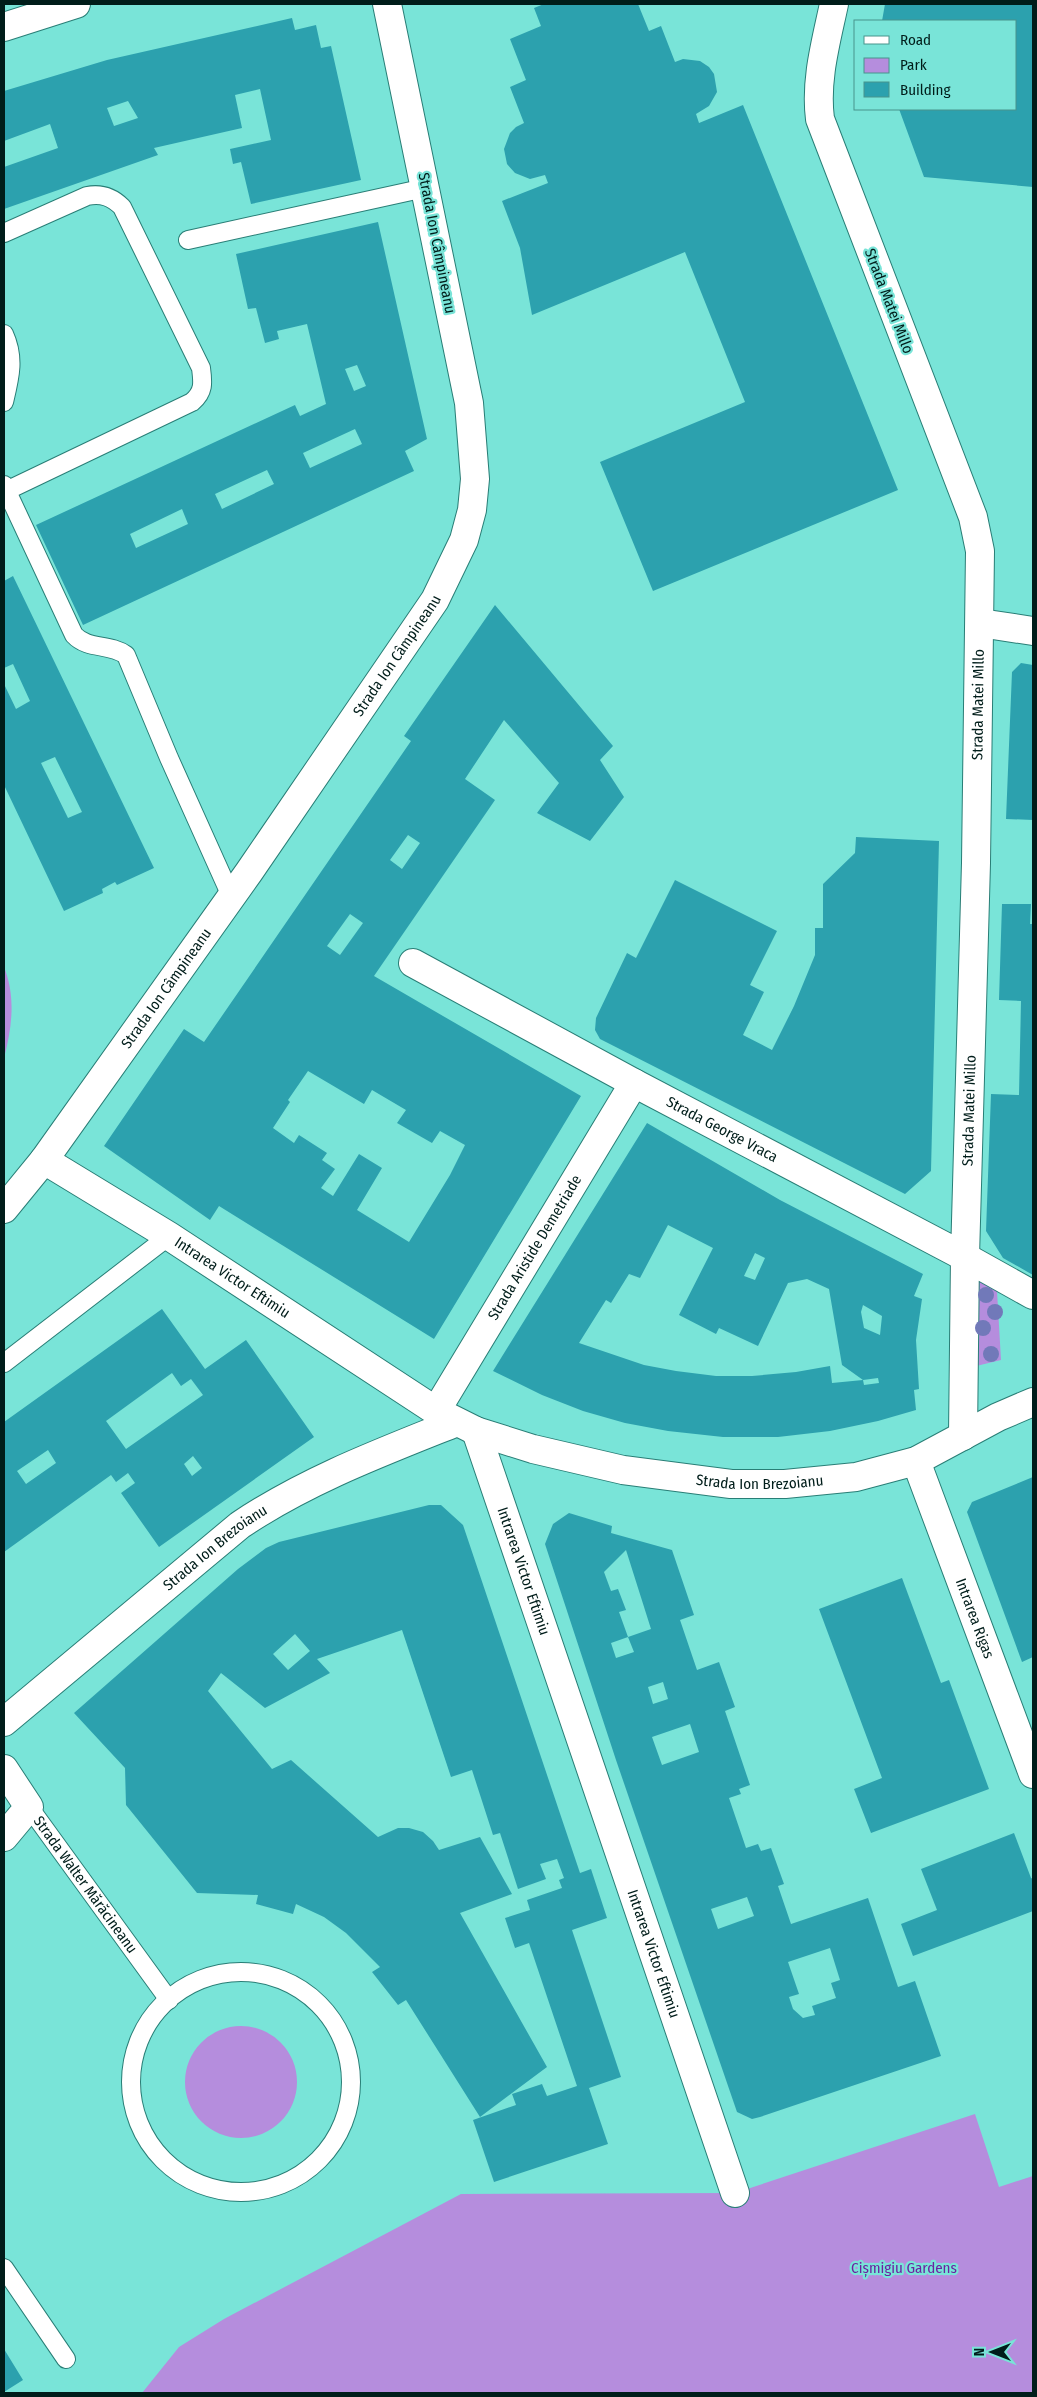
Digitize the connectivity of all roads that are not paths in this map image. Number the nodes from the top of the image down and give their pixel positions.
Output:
1 (76, 4) edge
2 (388, 4) edge
3 (834, 4) edge
4 (4, 27) edge
5 (425, 188) junction
6 (4, 233) edge
7 (188, 240) dead end
8 (4, 334) edge
9 (4, 402) edge
10 (5, 488) edge
11 (980, 623) junction
12 (1033, 631) edge
13 (231, 896) junction
14 (413, 963) dead end
15 (634, 1083) junction
16 (44, 1160) junction
17 (4, 1209) edge
18 (169, 1236) junction
19 (965, 1257) junction
20 (1033, 1295) edge
21 (4, 1363) edge
22 (1033, 1402) edge
23 (456, 1421) junction
24 (963, 1436) junction
25 (916, 1461) junction
26 (4, 1722) edge
27 (4, 1769) edge
28 (1033, 1774) edge
29 (29, 1807) junction
30 (4, 1837) edge
31 (168, 2000) junction
32 (735, 2193) dead end
33 (4, 2268) edge
34 (66, 2359) dead end

1 - 4 street
2 - 5 street, Strada Ion Câmpineanu
3 - 11 street, Strada Matei Millo
5 - 7 lane
5 - 13 street, Strada Ion Câmpineanu
6 - 10 lane
8 - 9 lane
10 - 13 lane
11 - 12 street
11 - 19 street, Strada Matei Millo
13 - 16 street, Strada Ion Câmpineanu
14 - 15 street, Strada George Vraca
15 - 19 street, Strada George Vraca
15 - 23 street, Strada Aristide Demetriade
16 - 17 street, Strada Ion Câmpineanu
16 - 18 street, Intrarea Victor Eftimiu
18 - 21 lane
18 - 23 street, Intrarea Victor Eftimiu
19 - 20 street, Strada George Vraca
19 - 24 street, Strada Matei Millo
22 - 24 street, Strada Ion Brezoianu
23 - 25 street, Strada Ion Brezoianu
23 - 26 street, Strada Ion Brezoianu
23 - 32 street, Intrarea Victor Eftimiu
24 - 25 street, Strada Ion Brezoianu
25 - 28 street, Intrarea Rigas
27 - 29 street, Strada Walter Mărăcineanu
29 - 30 street
29 - 31 lane, Strada Walter Mărăcineanu
31 - 31 lane
33 - 34 lane

